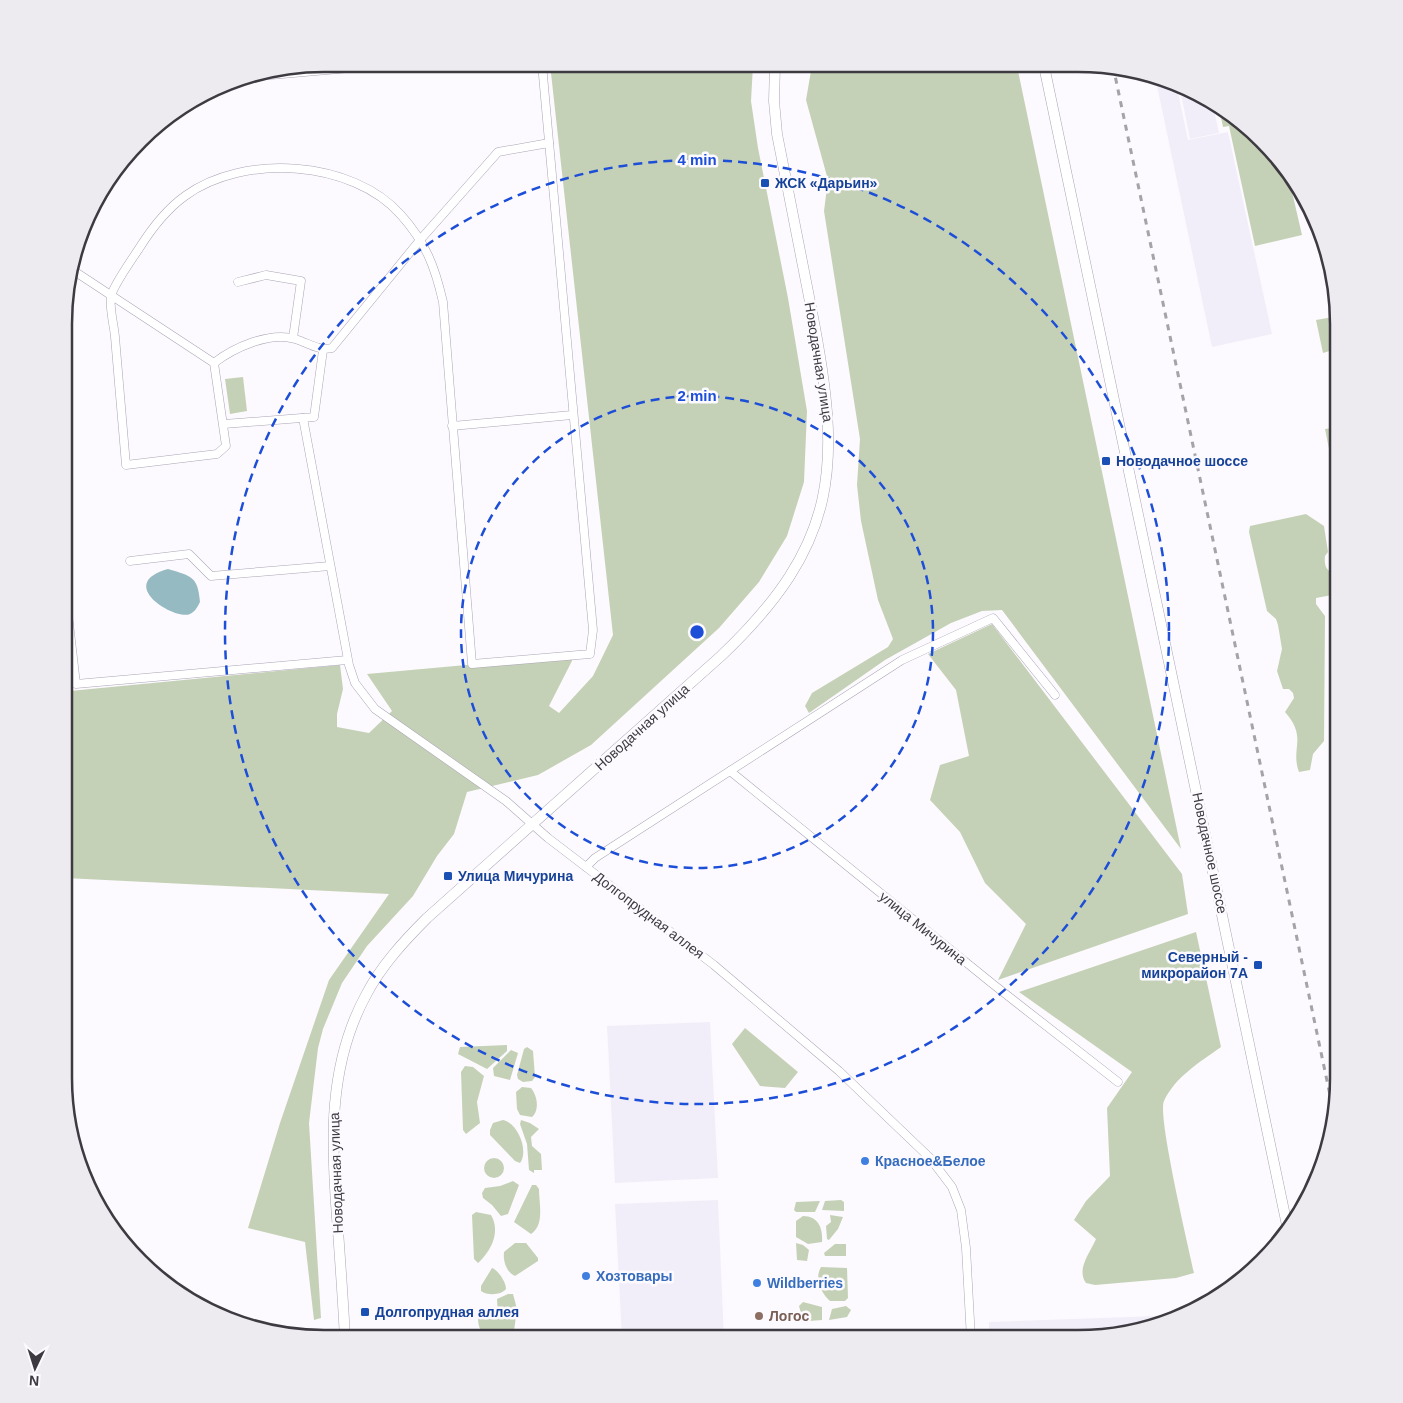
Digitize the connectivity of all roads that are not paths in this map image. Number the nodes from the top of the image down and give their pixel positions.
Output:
1 (543, 72) edge
2 (775, 72) edge
3 (1045, 72) edge
4 (549, 143) junction
5 (420, 240) junction
6 (77, 274) edge
7 (238, 282) dead end
8 (111, 296) junction
9 (293, 338) junction
10 (323, 350) junction
11 (214, 364) junction
12 (572, 415) junction
13 (303, 418) junction
14 (224, 424) junction
15 (452, 426) junction
16 (130, 561) dead end
17 (330, 566) junction
18 (72, 649) edge
19 (348, 662) junction
20 (1055, 695) dead end
21 (730, 771) junction
22 (532, 824) junction
23 (586, 867) junction
24 (1118, 1082) dead end
25 (1286, 1222) edge
26 (344, 1330) edge
27 (971, 1330) edge

1 - 4 street
2 - 22 street, Новодачная улица
3 - 25 street, Новодачное шоссе
4 - 5 street
4 - 12 street
5 - 8 street
5 - 10 street
5 - 15 street
6 - 8 street
7 - 9 street
8 - 11 street
8 - 14 street
9 - 10 street
9 - 11 street
10 - 13 street
11 - 14 street
12 - 15 street
12 - 15 street
13 - 14 street
13 - 17 street, Долгопрудная аллея
16 - 17 street
17 - 19 street, Долгопрудная аллея
18 - 19 street
19 - 22 street, Долгопрудная аллея
20 - 21 street
21 - 23 street
21 - 24 street, улица Мичурина
22 - 23 street, Долгопрудная аллея
22 - 26 street, Новодачная улица
23 - 27 street, Долгопрудная аллея

